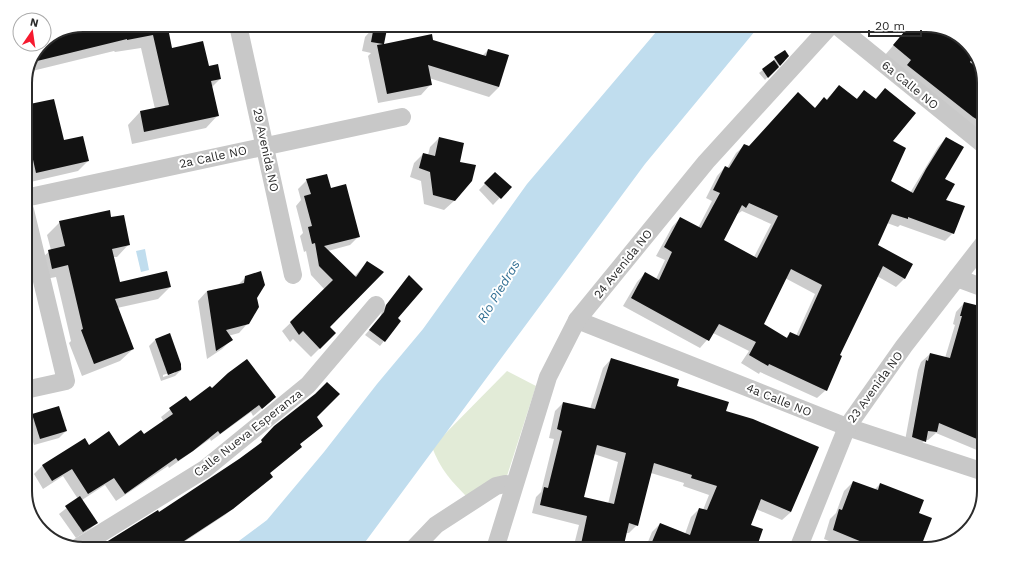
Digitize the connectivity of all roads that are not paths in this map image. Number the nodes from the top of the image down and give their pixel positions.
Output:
1 (240, 32) edge
2 (825, 32) edge
3 (845, 32) edge
4 (402, 116) dead end
5 (977, 139) edge
6 (265, 146) junction
7 (32, 196) edge
8 (32, 239) edge
9 (977, 253) edge
10 (293, 275) dead end
11 (957, 278) junction
12 (977, 285) edge
13 (376, 305) dead end
14 (577, 320) junction
15 (32, 388) edge
16 (847, 427) junction
17 (977, 470) edge
18 (514, 485) junction
19 (88, 542) edge
20 (420, 542) edge
21 (497, 542) edge
22 (801, 542) edge

1 - 6 street, 29 Avenida NO
2 - 14 street, 24 Avenida NO
3 - 5 street, 6a Calle NO
4 - 6 street, 2a Calle NO
6 - 7 street, 2a Calle NO
6 - 10 street, 29 Avenida NO
8 - 15 street
9 - 11 street, 23 Avenida NO
11 - 12 street
11 - 16 street, 23 Avenida NO
13 - 19 street, Calle Nueva Esperanza
14 - 16 street, 4a Calle NO
14 - 18 street, 24 Avenida NO
16 - 17 street, 4a Calle NO
16 - 22 street, 23 Avenida NO
18 - 20 street
18 - 21 street, 24 Avenida NO

